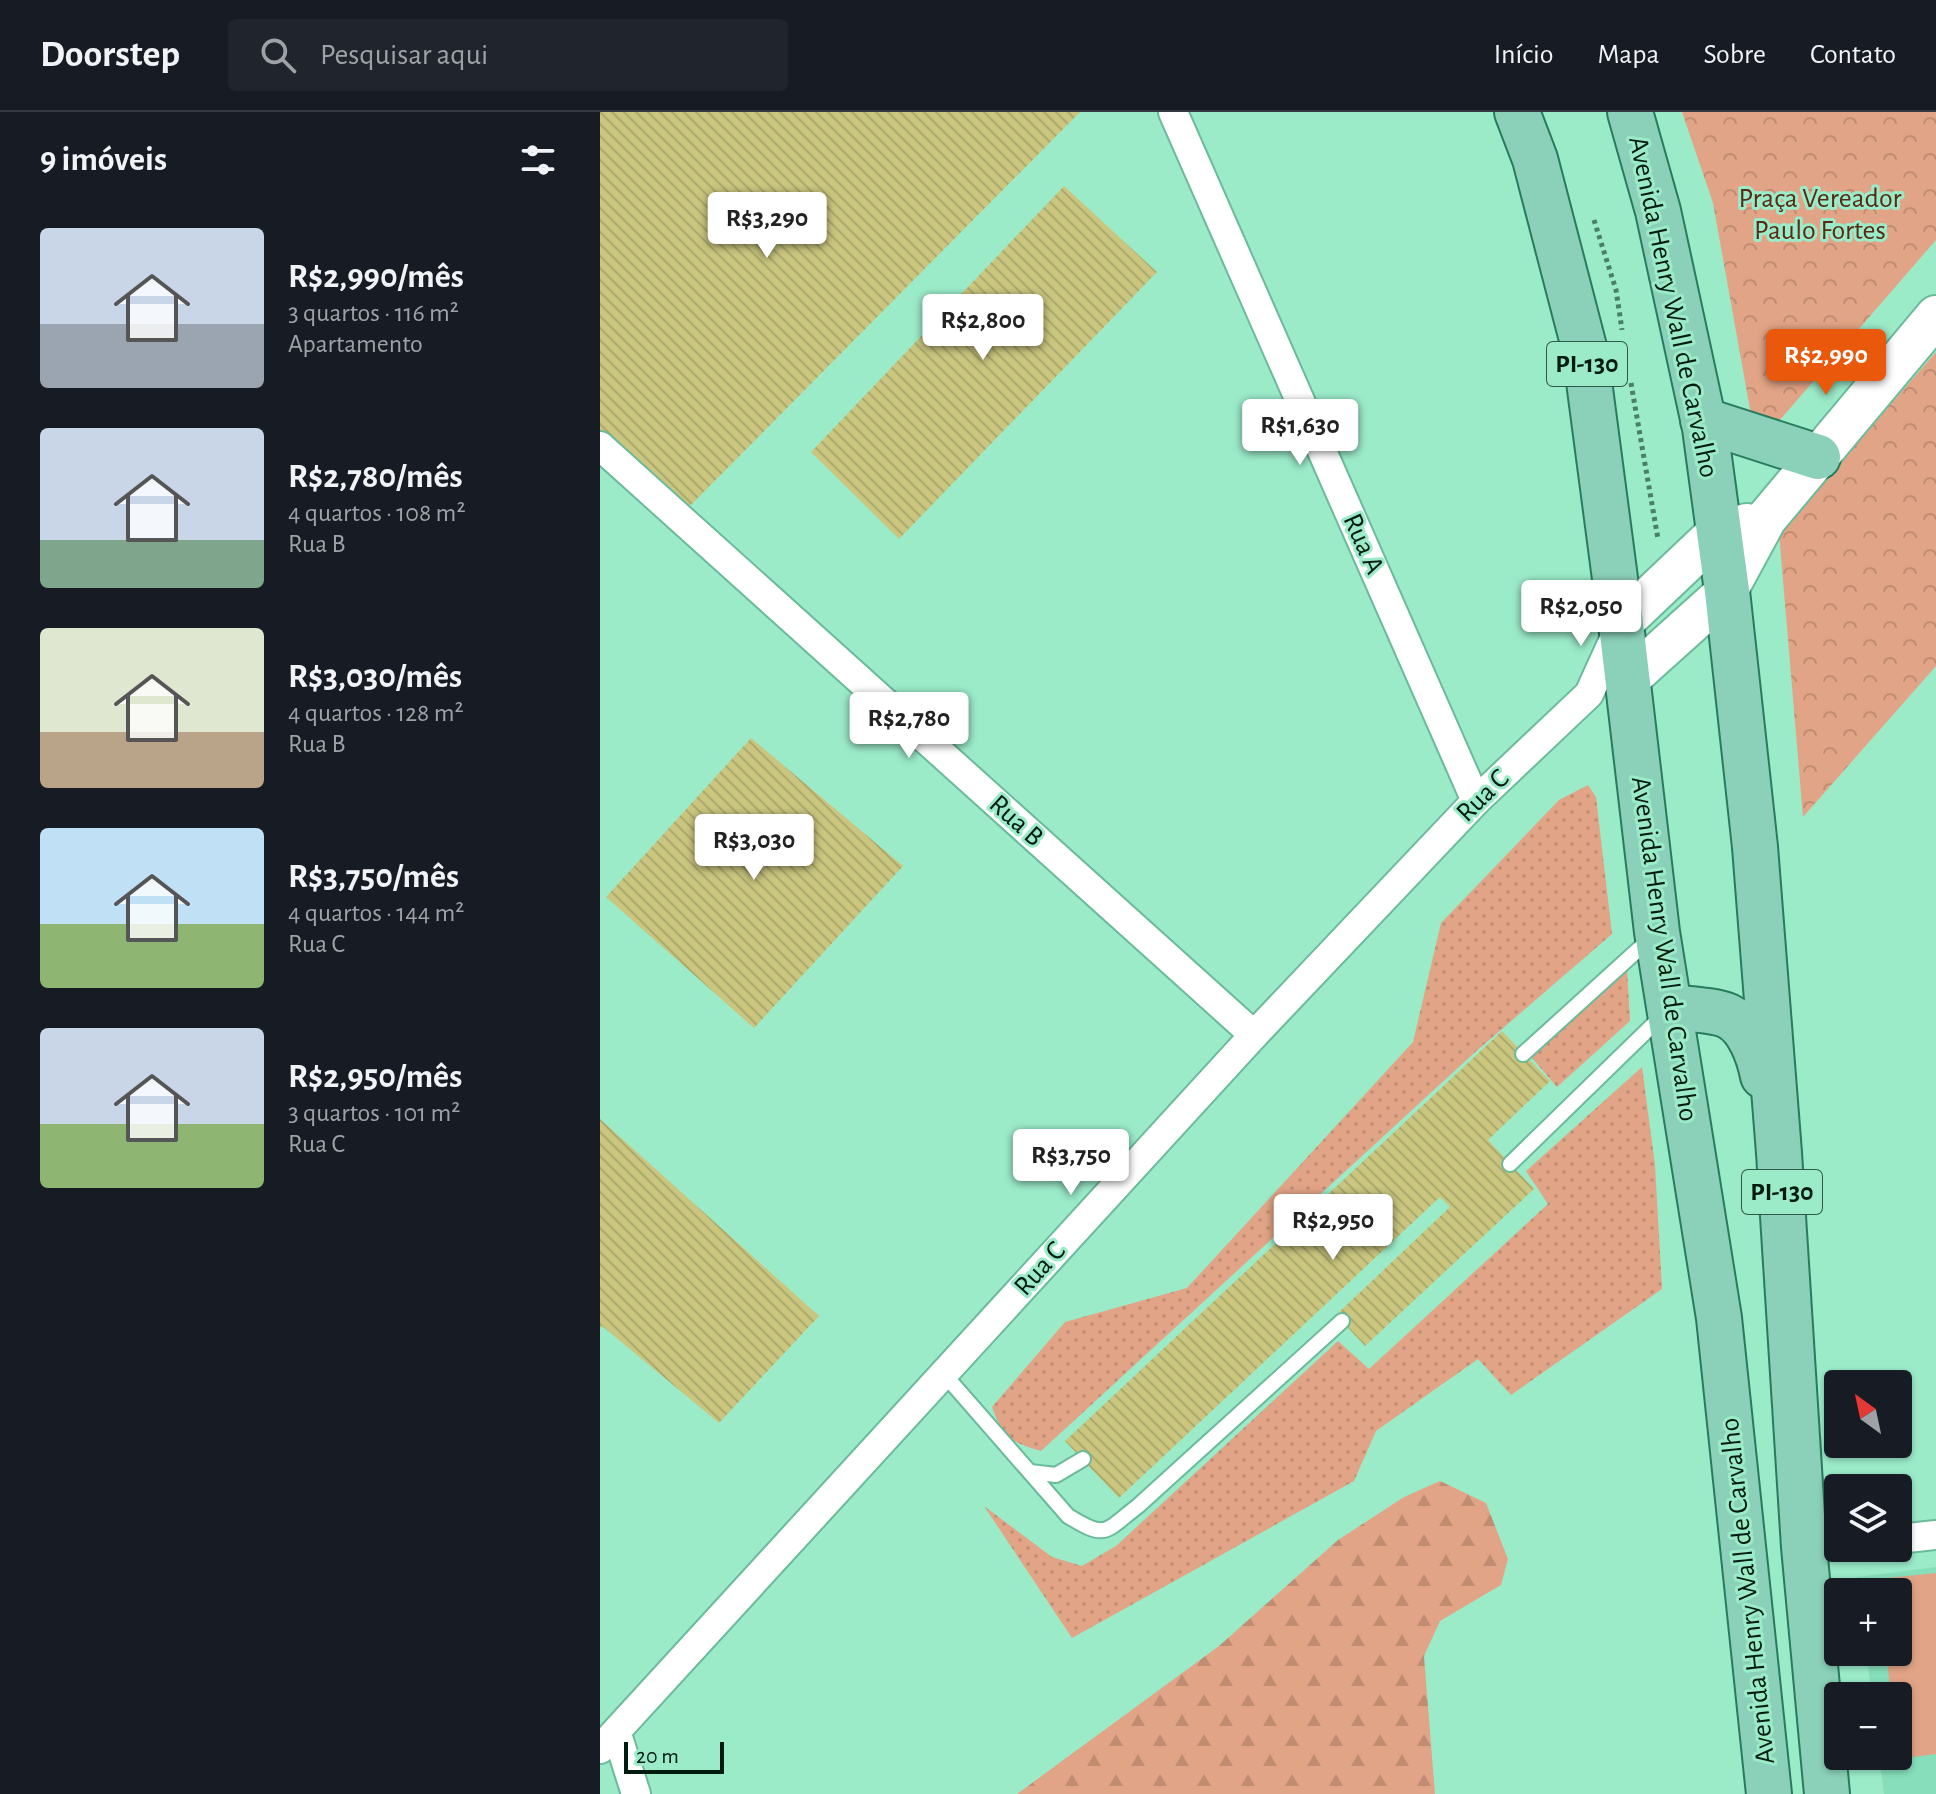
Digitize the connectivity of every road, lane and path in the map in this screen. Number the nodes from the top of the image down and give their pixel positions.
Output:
1 (1173, 112) edge
2 (1517, 112) edge
3 (1630, 112) edge
4 (1936, 316) edge
5 (1703, 420) junction
6 (600, 446) edge
7 (1818, 457) junction
8 (1766, 519) junction
9 (1719, 531) junction
10 (1727, 591) junction
11 (1621, 624) junction
12 (1608, 687) junction
13 (1476, 801) junction
14 (1657, 932) junction
15 (1670, 1007) junction
16 (1254, 1035) junction
17 (1523, 1054) dead end
18 (1779, 1153) junction
19 (1510, 1164) dead end
20 (1342, 1321) dead end
21 (944, 1374) junction
22 (1083, 1459) dead end
23 (1030, 1472) junction
24 (1936, 1535) edge
25 (1912, 1538) edge
26 (1821, 1545) edge
27 (608, 1741) edge
28 (636, 1794) edge
29 (1769, 1794) edge
30 (1827, 1794) edge

1 - 13 street, Rua A
2 - 11 main road, Avenida Henry Wall de Carvalho / PI-130
3 - 5 main road, Avenida Henry Wall de Carvalho / PI-130
4 - 7 street
5 - 7 main road
5 - 9 main road, Avenida Henry Wall de Carvalho / PI-130
6 - 16 street, Rua B
7 - 8 street
8 - 9 street
8 - 10 street
9 - 10 main road, Avenida Henry Wall de Carvalho / PI-130
9 - 11 street
10 - 12 street
10 - 18 main road, Avenida Henry Wall de Carvalho / PI-130
11 - 12 main road, Avenida Henry Wall de Carvalho / PI-130
12 - 13 street, Rua C
12 - 14 main road, Avenida Henry Wall de Carvalho / PI-130
13 - 16 street, Rua C
14 - 15 main road, Avenida Henry Wall de Carvalho / PI-130
14 - 17 lane
15 - 18 main road
15 - 19 lane
15 - 29 main road, Avenida Henry Wall de Carvalho / PI-130
16 - 21 street, Rua C
18 - 26 main road, Avenida Henry Wall de Carvalho / PI-130
20 - 23 lane
21 - 23 lane
21 - 27 street, Rua C
22 - 23 lane
24 - 25 street
26 - 30 main road, Avenida Henry Wall de Carvalho / PI-130
27 - 28 street

